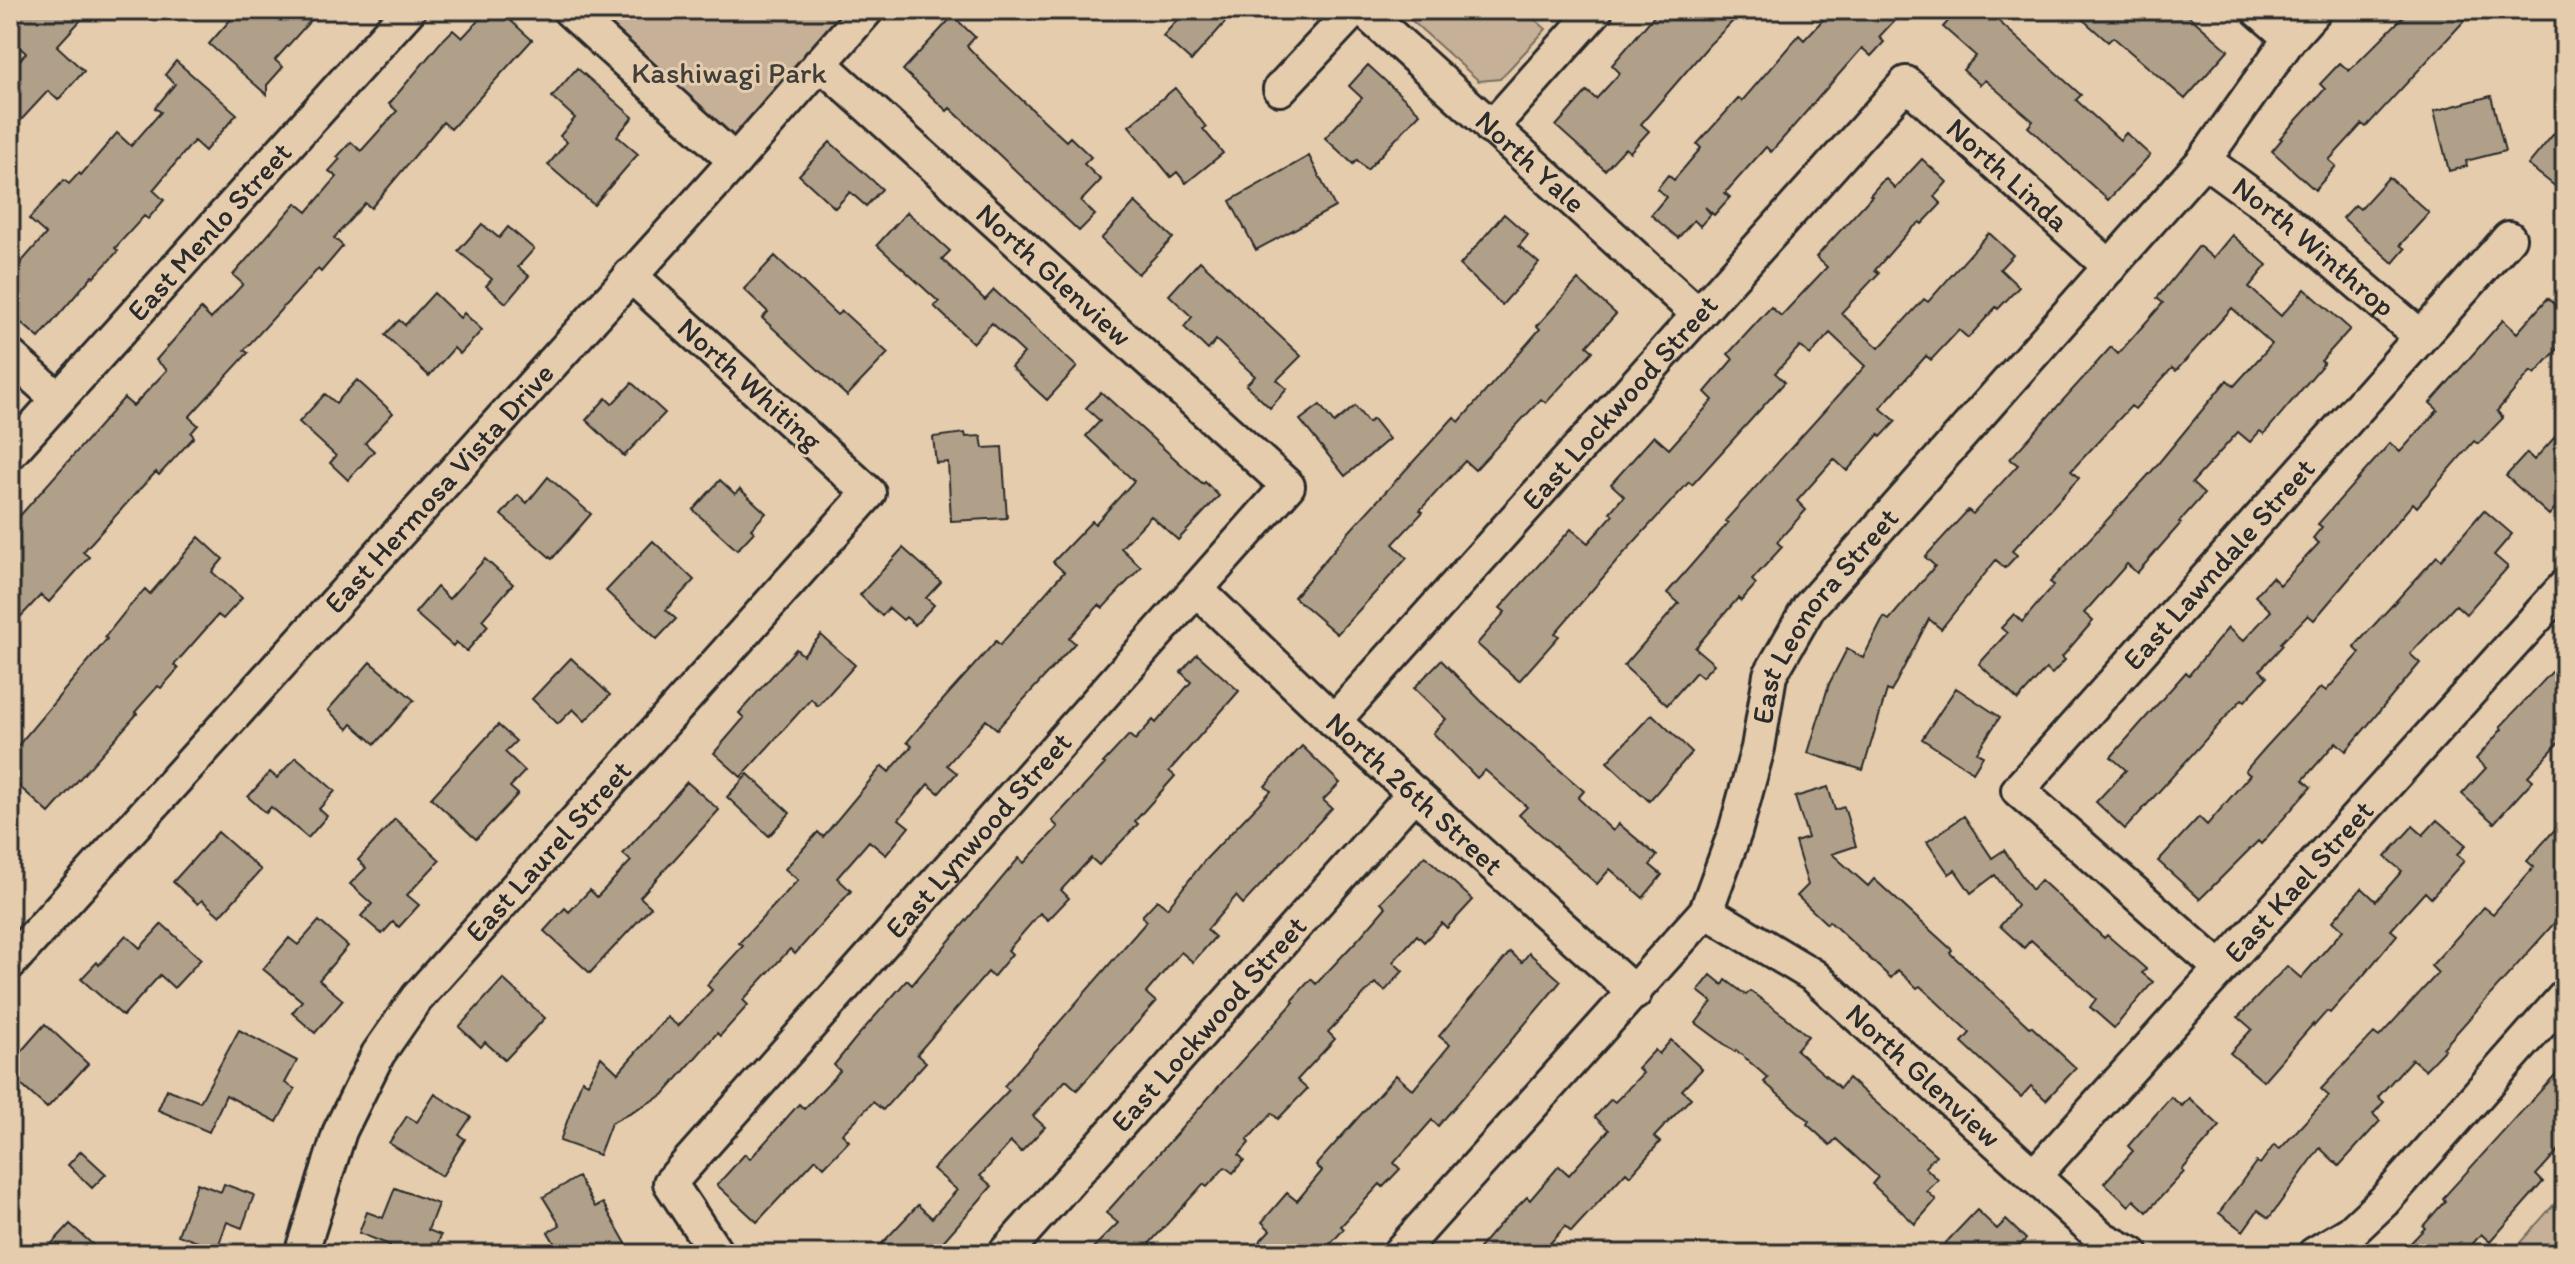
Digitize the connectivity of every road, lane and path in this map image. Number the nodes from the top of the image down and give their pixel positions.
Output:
1 (409, 10) edge
2 (569, 10) edge
3 (867, 10) edge
4 (1354, 10) edge
5 (1363, 10) edge
6 (1596, 10) edge
7 (2258, 10) edge
8 (2315, 10) edge
9 (2290, 38) junction
10 (820, 63) junction
11 (1906, 83) joint
12 (1280, 89) dead end
13 (1491, 128) junction
14 (2204, 160) junction
15 (735, 161) junction
16 (2509, 238) dead end
17 (2110, 267) junction
18 (630, 275) junction
19 (1698, 314) junction
20 (2420, 336) junction
21 (10, 356) edge
22 (58, 399) junction
23 (10, 453) edge
24 (1288, 486) joint
25 (869, 493) joint
26 (2565, 586) edge
27 (1197, 590) junction
28 (1334, 721) junction
29 (1414, 793) junction
30 (1706, 911) junction
31 (10, 963) edge
32 (2219, 967) junction
33 (1635, 993) junction
34 (2565, 996) edge
35 (2034, 1176) junction
36 (301, 1254) edge
37 (717, 1254) edge
38 (1004, 1254) edge
39 (1398, 1254) edge
40 (2132, 1254) edge
41 (2314, 1254) edge

1 - 22 street, East Menlo Street
2 - 15 street
3 - 10 street, East Hermosa Vista Drive
4 - 12 street
5 - 13 street, North Yale
6 - 13 street
7 - 9 street
8 - 9 street, East Leonora Street
9 - 14 street, East Leonora Street
10 - 15 street, East Hermosa Vista Drive
10 - 24 street, North Glenview
11 - 17 street, North Linda
11 - 19 street, East Lockwood Street
13 - 19 street, North Yale
14 - 17 street, East Leonora Street
14 - 20 street, North Winthrop
15 - 18 street, East Hermosa Vista Drive
16 - 20 street, East Lawndale Street
17 - 30 street, East Leonora Street
18 - 25 street, North Whiting
18 - 31 street, East Hermosa Vista Drive
19 - 28 street, East Lockwood Street
20 - 32 street, East Lawndale Street
21 - 22 street
22 - 23 street, East Menlo Street
24 - 27 street, East Lynwood Street
25 - 36 street, East Laurel Street
26 - 32 street, East Kael Street
27 - 28 street, North 26th Street
27 - 37 street, East Lynwood Street
28 - 29 street, North 26th Street
29 - 33 street, North 26th Street
29 - 38 street, East Lockwood Street
30 - 33 street, East Leonora Street
30 - 35 street, North Glenview
32 - 35 street, East Kael Street
33 - 39 street, East Leonora Street
34 - 41 street
35 - 40 street, North Glenview

